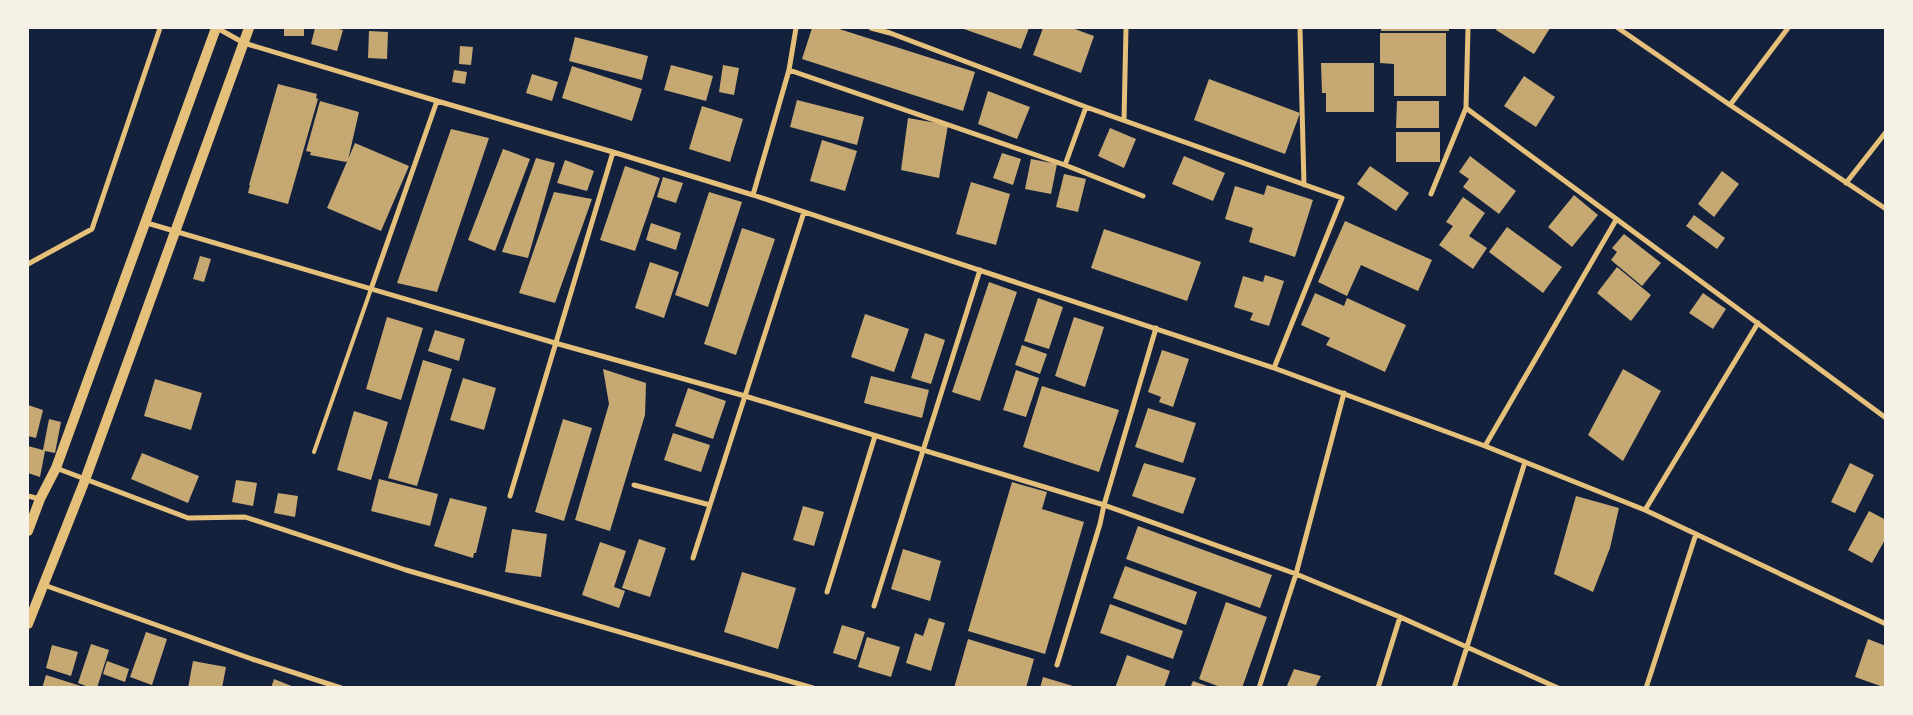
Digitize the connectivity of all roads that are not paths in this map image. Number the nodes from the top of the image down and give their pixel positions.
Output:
1 (160, 28) edge
2 (217, 28) edge
3 (249, 28) edge
4 (796, 28) edge
5 (871, 28) edge
6 (1126, 28) edge
7 (1300, 28) edge
8 (1468, 28) edge
9 (1618, 28) edge
10 (1788, 28) edge
11 (244, 43) junction
12 (789, 70) junction
13 (437, 101) junction
14 (1730, 105) junction
15 (1086, 107) junction
16 (1466, 108) junction
17 (1124, 120) junction
18 (1886, 132) edge
19 (613, 152) junction
20 (1065, 165) junction
21 (1846, 183) junction
22 (1304, 185) junction
23 (1431, 194) dead end
24 (753, 195) junction
25 (1143, 196) dead end
26 (1886, 209) edge
27 (804, 212) junction
28 (1616, 220) junction
29 (146, 222) junction
30 (175, 231) junction
31 (28, 264) edge
32 (980, 270) junction
33 (371, 289) junction
34 (1758, 323) junction
35 (1156, 328) junction
36 (555, 342) junction
37 (1274, 368) junction
38 (1344, 393) junction
39 (745, 396) junction
40 (1886, 418) edge
41 (875, 436) junction
42 (1485, 446) junction
43 (923, 451) junction
44 (314, 452) dead end
45 (1525, 462) junction
46 (56, 468) junction
47 (85, 480) junction
48 (634, 485) dead end
49 (28, 496) edge
50 (510, 496) dead end
51 (40, 499) junction
52 (710, 505) junction
53 (1104, 505) junction
54 (1645, 510) junction
55 (28, 531) edge
56 (1696, 534) junction
57 (693, 558) dead end
58 (1296, 574) junction
59 (44, 584) junction
60 (827, 592) dead end
61 (874, 606) dead end
62 (1400, 617) junction
63 (28, 624) edge
64 (1886, 624) edge
65 (1468, 647) junction
66 (1058, 665) dead end
67 (800, 686) edge
68 (341, 688) edge
69 (812, 688) edge
70 (1259, 688) edge
71 (1378, 688) edge
72 (1454, 688) edge
73 (1558, 688) edge
74 (1646, 688) edge

1 - 31 street
2 - 11 street
2 - 29 main road
3 - 11 main road
4 - 12 street
5 - 15 street
6 - 17 street
7 - 22 street
8 - 16 street
9 - 14 street
10 - 14 street
11 - 13 street
11 - 30 main road
12 - 20 street
12 - 24 street
13 - 19 street
13 - 33 street
14 - 21 street
15 - 17 street
15 - 20 street
16 - 23 street
16 - 28 street
17 - 22 street
18 - 21 street
19 - 24 street
19 - 36 street
20 - 25 street
21 - 26 street
22 - 37 street
24 - 27 street
27 - 32 street
27 - 39 street
28 - 34 street
28 - 42 street
29 - 30 street
29 - 46 main road
30 - 33 street
30 - 47 main road
32 - 35 street
32 - 43 street
33 - 36 street
33 - 44 lane
34 - 40 street
34 - 54 street
35 - 37 street
35 - 53 street
36 - 39 street
36 - 50 street
37 - 38 street
38 - 42 street
38 - 58 street
39 - 41 street
39 - 52 street
41 - 43 street
41 - 60 street
42 - 45 street
43 - 53 street
43 - 61 street
45 - 54 street
45 - 65 street
46 - 47 street
46 - 51 main road
47 - 59 main road
47 - 67 street
48 - 52 street
49 - 51 street
51 - 55 main road
52 - 57 street
53 - 58 street
53 - 66 street
54 - 56 street
56 - 64 street
56 - 74 street
58 - 62 street
58 - 70 street
59 - 63 main road
59 - 68 street
62 - 65 street
62 - 71 street
65 - 72 street
65 - 73 street
67 - 69 street

